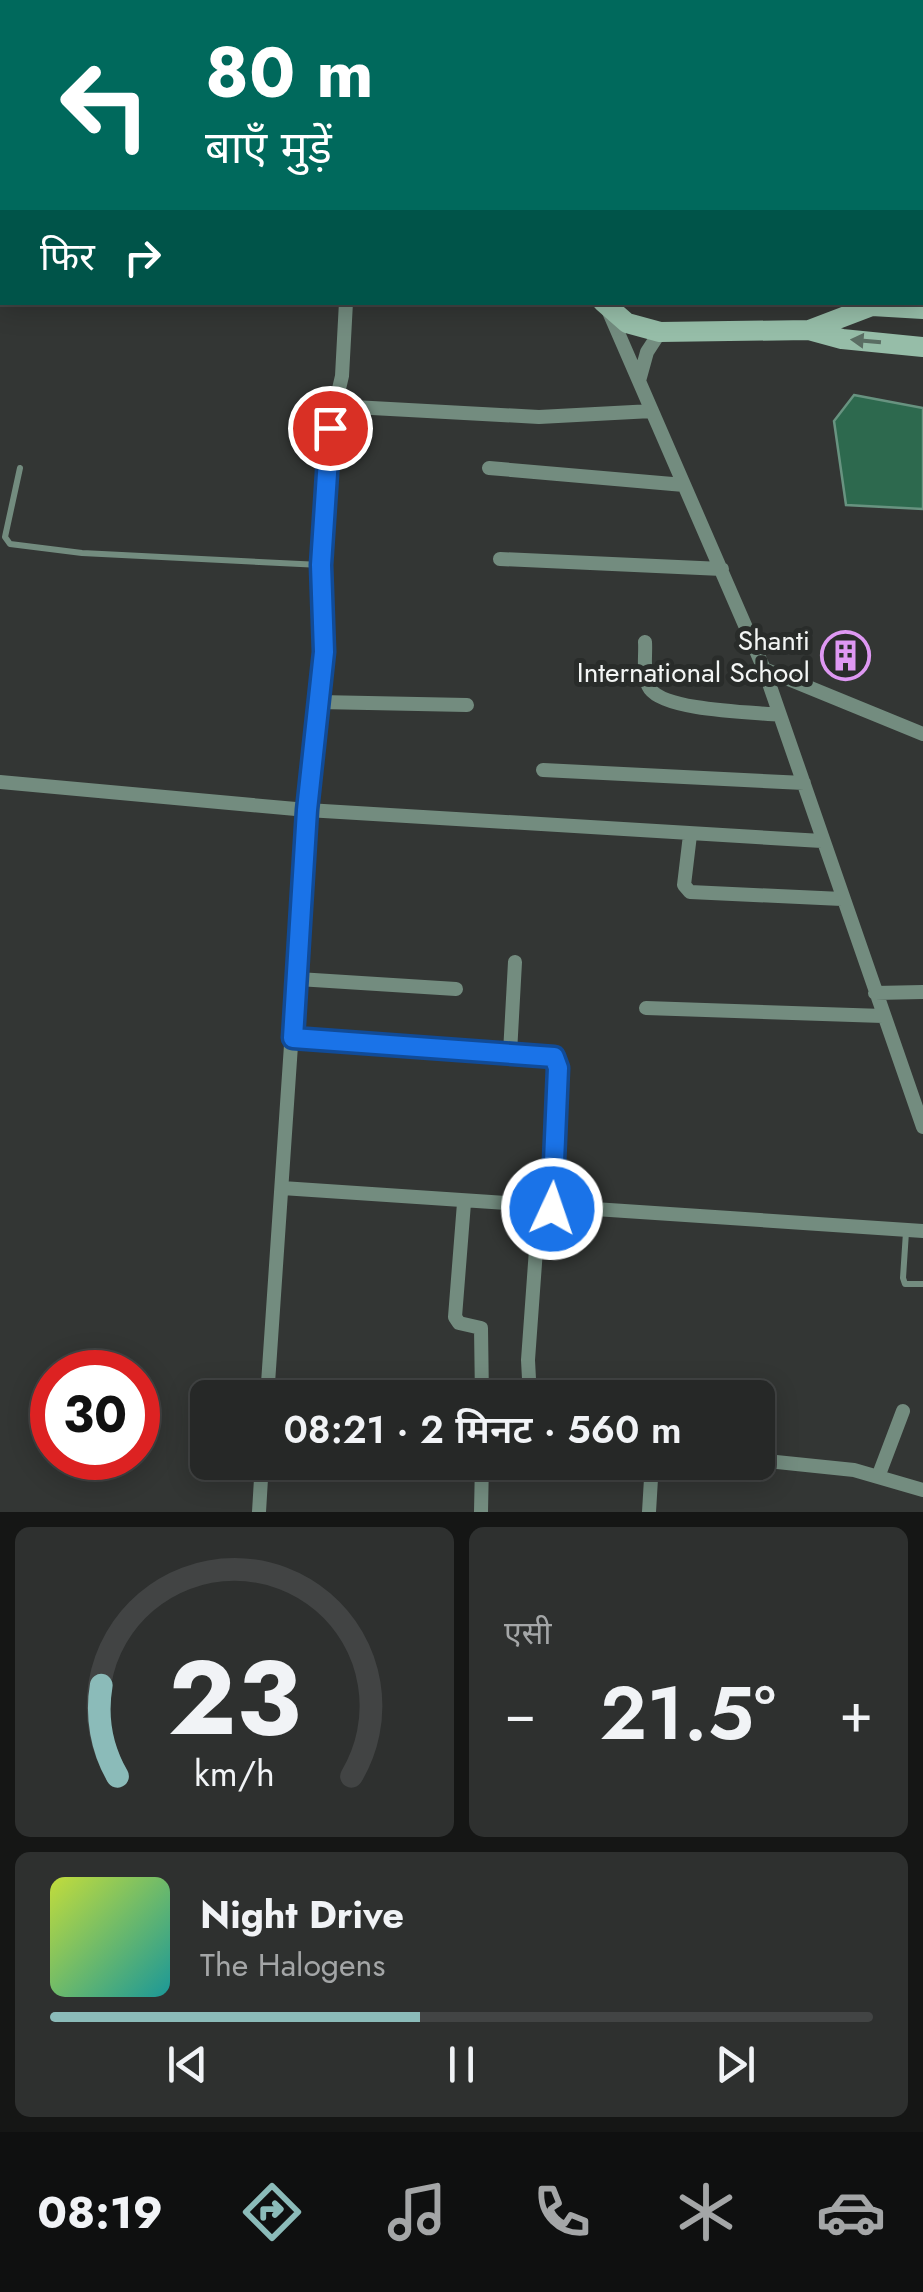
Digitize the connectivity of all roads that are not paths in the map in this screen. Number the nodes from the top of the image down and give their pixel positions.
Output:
1 (346, 305) edge
2 (606, 307) edge
3 (923, 309) edge
4 (809, 330) junction
5 (660, 332) junction
6 (923, 347) edge
7 (639, 380) junction
8 (335, 406) junction
9 (652, 411) junction
10 (20, 468) dead end
11 (490, 468) dead end
12 (684, 484) junction
13 (500, 559) dead end
14 (321, 565) junction
15 (722, 569) junction
16 (646, 642) dead end
17 (764, 668) junction
18 (320, 702) junction
19 (467, 705) dead end
20 (780, 714) junction
21 (923, 734) edge
22 (543, 770) dead end
23 (0, 782) edge
24 (804, 783) junction
25 (307, 810) junction
26 (690, 835) junction
27 (822, 841) junction
28 (842, 899) junction
29 (515, 962) dead end
30 (298, 979) junction
31 (456, 989) dead end
32 (923, 992) edge
33 (876, 993) junction
34 (646, 1008) dead end
35 (883, 1016) junction
36 (293, 1038) junction
37 (510, 1054) junction
38 (923, 1127) edge
39 (282, 1188) junction
40 (464, 1203) junction
41 (546, 1209) junction
42 (906, 1230) junction
43 (923, 1231) edge
44 (923, 1284) edge
45 (267, 1380) edge
46 (482, 1380) edge
47 (529, 1380) edge
48 (903, 1411) dead end
49 (775, 1461) edge
50 (878, 1477) junction
51 (261, 1480) edge
52 (482, 1480) edge
53 (651, 1480) edge
54 (923, 1490) edge
55 (259, 1512) edge
56 (481, 1512) edge
57 (650, 1512) edge

1 - 8 street
2 - 5 main road
2 - 7 street
3 - 4 main road
4 - 5 main road
6 -> 4 main road
5 - 7 street
7 - 9 street
8 - 9 street
8 - 14 street
9 - 12 street
10 - 14 lane
11 - 12 street
12 - 15 street
13 - 15 street
14 - 18 street
15 - 17 street
16 - 20 street
17 - 20 street
17 - 21 street
18 - 19 street
18 - 25 street
20 - 24 street
22 - 24 street
23 - 25 street
24 - 27 street
25 - 26 street
25 - 30 street
26 - 27 street
26 - 28 street
27 - 28 street
28 - 33 street
29 - 37 street
30 - 31 street
30 - 36 street
32 - 33 street
33 - 35 street
34 - 35 street
35 - 38 street
36 - 37 street
36 - 39 street
37 - 41 street
39 - 40 street
39 - 45 street
40 - 41 street
40 - 46 street
41 - 42 street
41 - 47 street
42 - 43 street
42 - 44 lane
48 - 50 street
49 - 50 street
50 - 54 street
51 - 55 street
52 - 56 street
53 - 57 street

